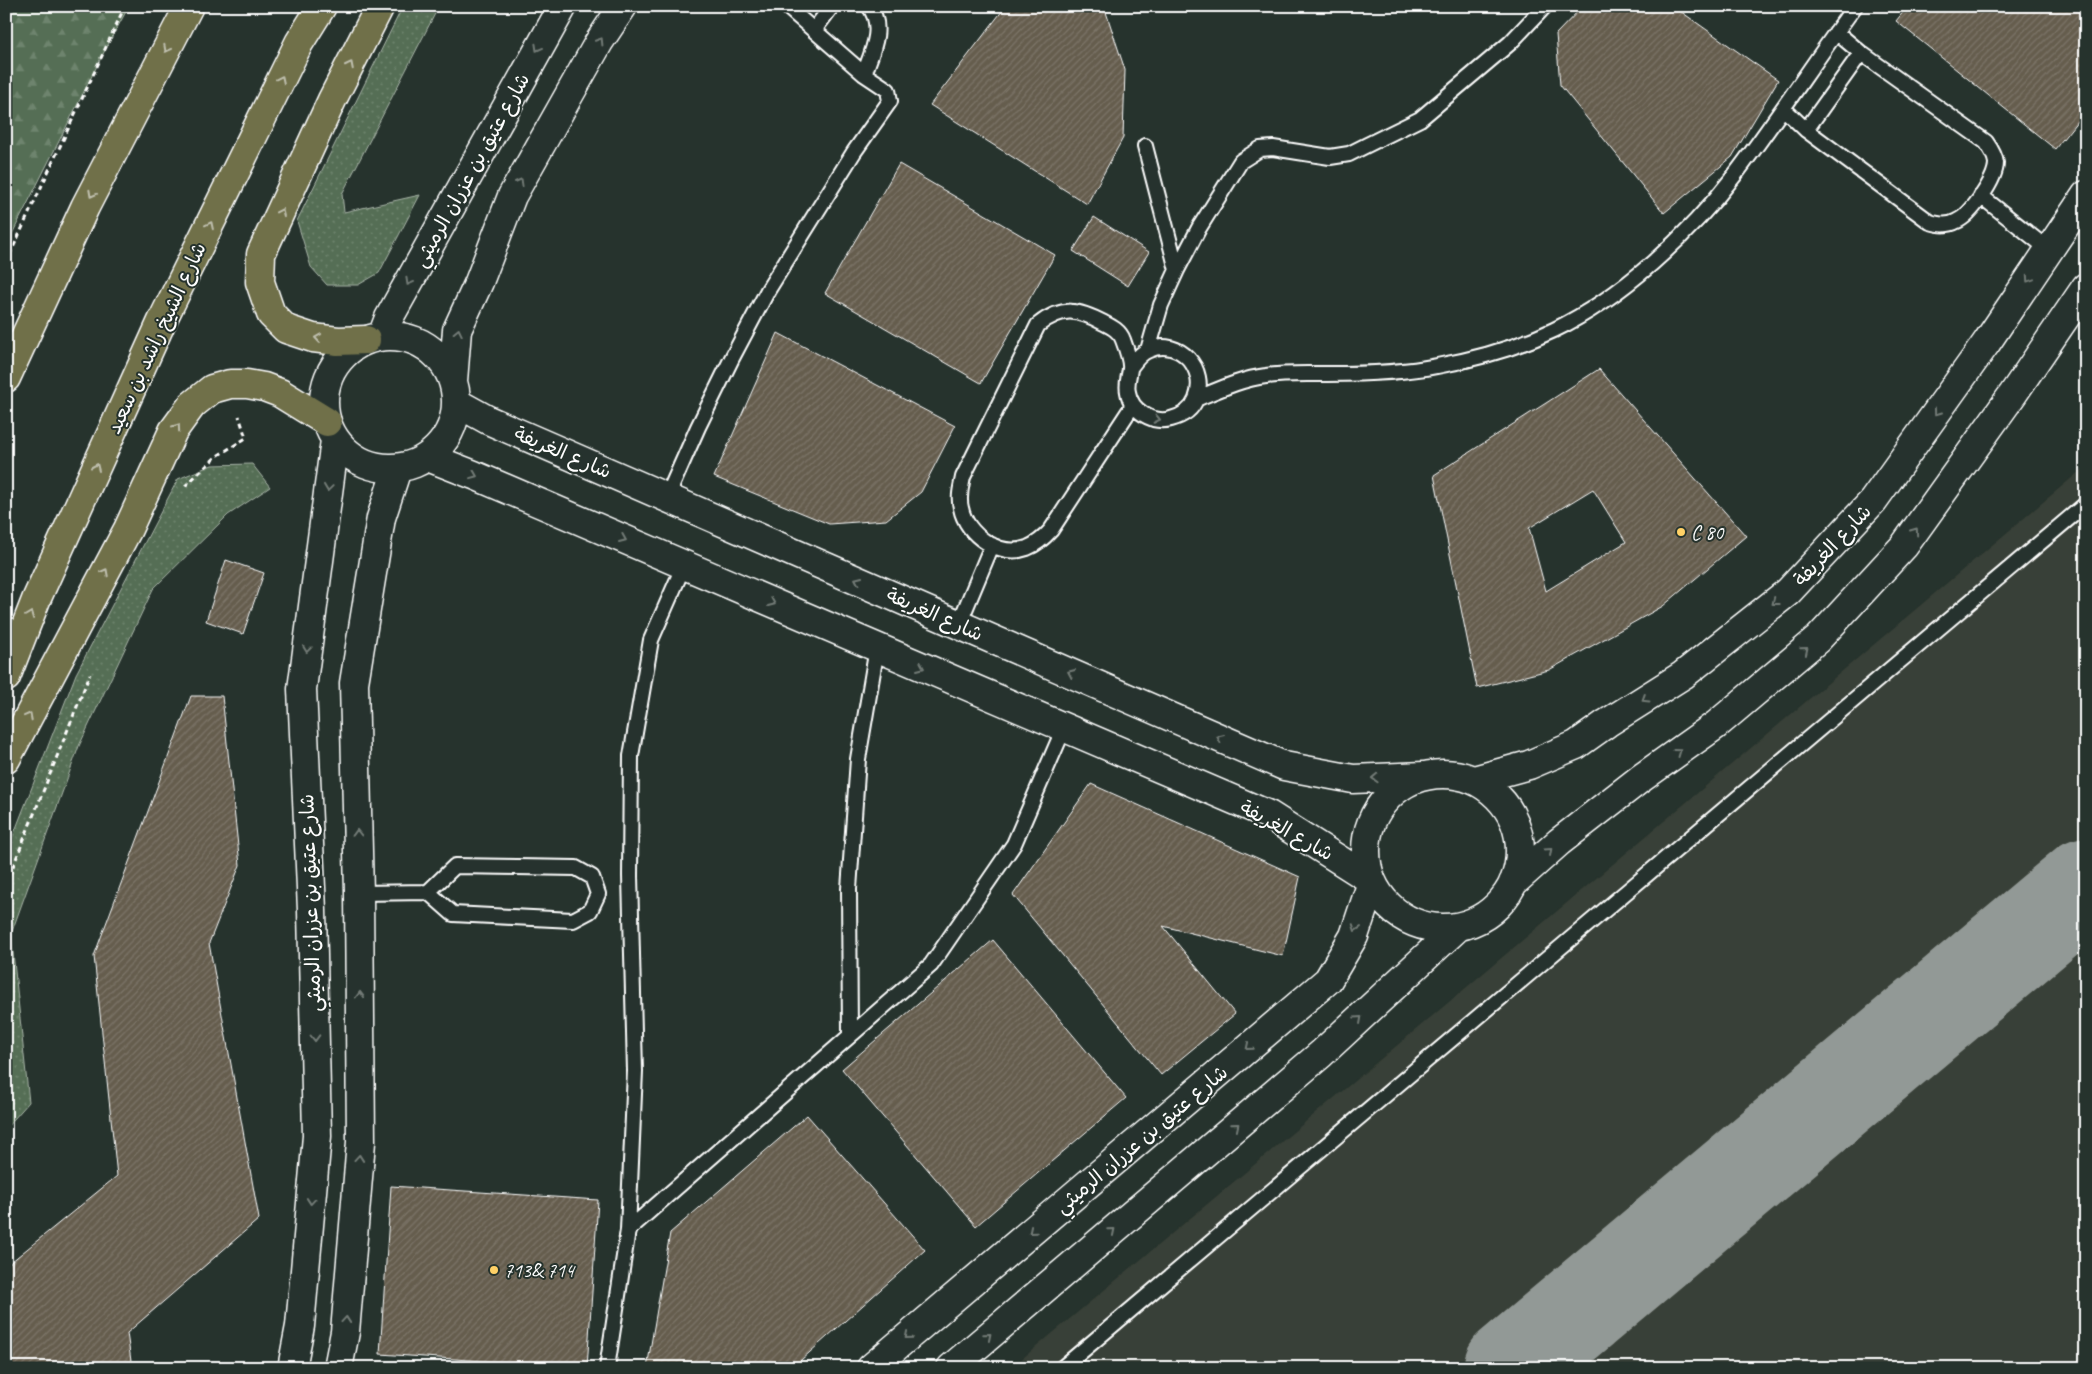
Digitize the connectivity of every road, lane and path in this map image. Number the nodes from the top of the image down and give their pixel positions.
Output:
1 (125, 6) edge
2 (189, 6) edge
3 (322, 6) edge
4 (380, 6) edge
5 (563, 6) edge
6 (623, 6) edge
7 (786, 6) edge
8 (832, 6) edge
9 (869, 6) edge
10 (1545, 6) edge
11 (1855, 6) edge
12 (814, 30) junction
13 (1836, 32) junction
14 (1861, 53) junction
15 (864, 74) junction
16 (1783, 108) junction
17 (1806, 130) junction
18 (1145, 146) dead end
19 (2086, 195) edge
20 (1981, 196) junction
21 (2049, 250) junction
22 (6, 263) edge
23 (1177, 270) junction
24 (2086, 287) edge
25 (374, 338) junction
26 (1148, 350) junction
27 (1130, 368) junction
28 (6, 378) edge
29 (230, 384) junction
30 (455, 392) junction
31 (1196, 400) junction
32 (1133, 405) junction
33 (331, 431) junction
34 (428, 457) junction
35 (397, 469) junction
36 (180, 491) dead end
37 (667, 496) junction
38 (2086, 504) edge
39 (992, 546) junction
40 (684, 565) junction
41 (959, 624) junction
42 (878, 648) junction
43 (94, 667) dead end
44 (6, 677) edge
45 (1064, 728) junction
46 (6, 759) edge
47 (1424, 776) junction
48 (1474, 780) junction
49 (1372, 881) junction
50 (1513, 883) junction
51 (6, 884) edge
52 (428, 892) junction
53 (359, 893) junction
54 (1458, 927) junction
55 (850, 1034) junction
56 (628, 1230) junction
57 (292, 1368) edge
58 (338, 1368) edge
59 (607, 1368) edge
60 (871, 1368) edge
61 (951, 1368) edge
62 (1062, 1368) edge

1 - 22 path
2 -> 28 main road
44 -> 3 main road, شارع الشيخ راشد بن سعيد
25 -> 4 main road
5 -> 25 street, شارع عتيق بن عزران الرميثي
30 -> 6 street
7 - 12 lane
8 - 12 lane
9 - 15 lane
10 - 23 lane
11 - 13 lane
12 - 15 lane
13 - 14 lane
13 - 16 lane
14 - 17 lane
14 - 20 lane
15 - 37 lane
16 - 17 lane
16 - 31 lane
17 - 20 lane
18 - 23 lane
19 - 21 street, شارع الغريفة
20 - 21 lane
21 -> 48 street, شارع الغريفة
23 - 26 lane
50 -> 24 street
25 - 30 street
25 - 33 street
26 - 27 lane
26 - 31 lane
27 - 32 lane
27 - 39 lane
29 - 33 main road
29 - 36 path
46 -> 29 main road
30 - 34 street
30 - 37 street, شارع الغريفة
32 -> 31 lane
32 - 39 lane
33 - 35 street
33 -> 57 street, شارع عتيق بن عزران الرميثي
34 - 35 street
34 -> 40 street, شارع الغريفة
53 -> 35 street
41 -> 37 street, شارع الغريفة
38 - 62 lane
39 - 41 lane
40 -> 42 street, شارع الغريفة
40 - 56 lane
47 -> 41 street, شارع الغريفة
42 -> 45 street, شارع الغريفة
42 - 55 lane
43 - 51 path
45 - 49 street, شارع الغريفة
45 - 55 lane
47 - 48 street
47 - 49 street
48 - 50 street
49 - 54 street
49 -> 60 street, شارع عتيق بن عزران الرميثي
50 - 54 street
52 - 52 lane
52 - 53 lane
58 -> 53 street
61 -> 54 street
55 - 56 lane
56 - 59 lane

